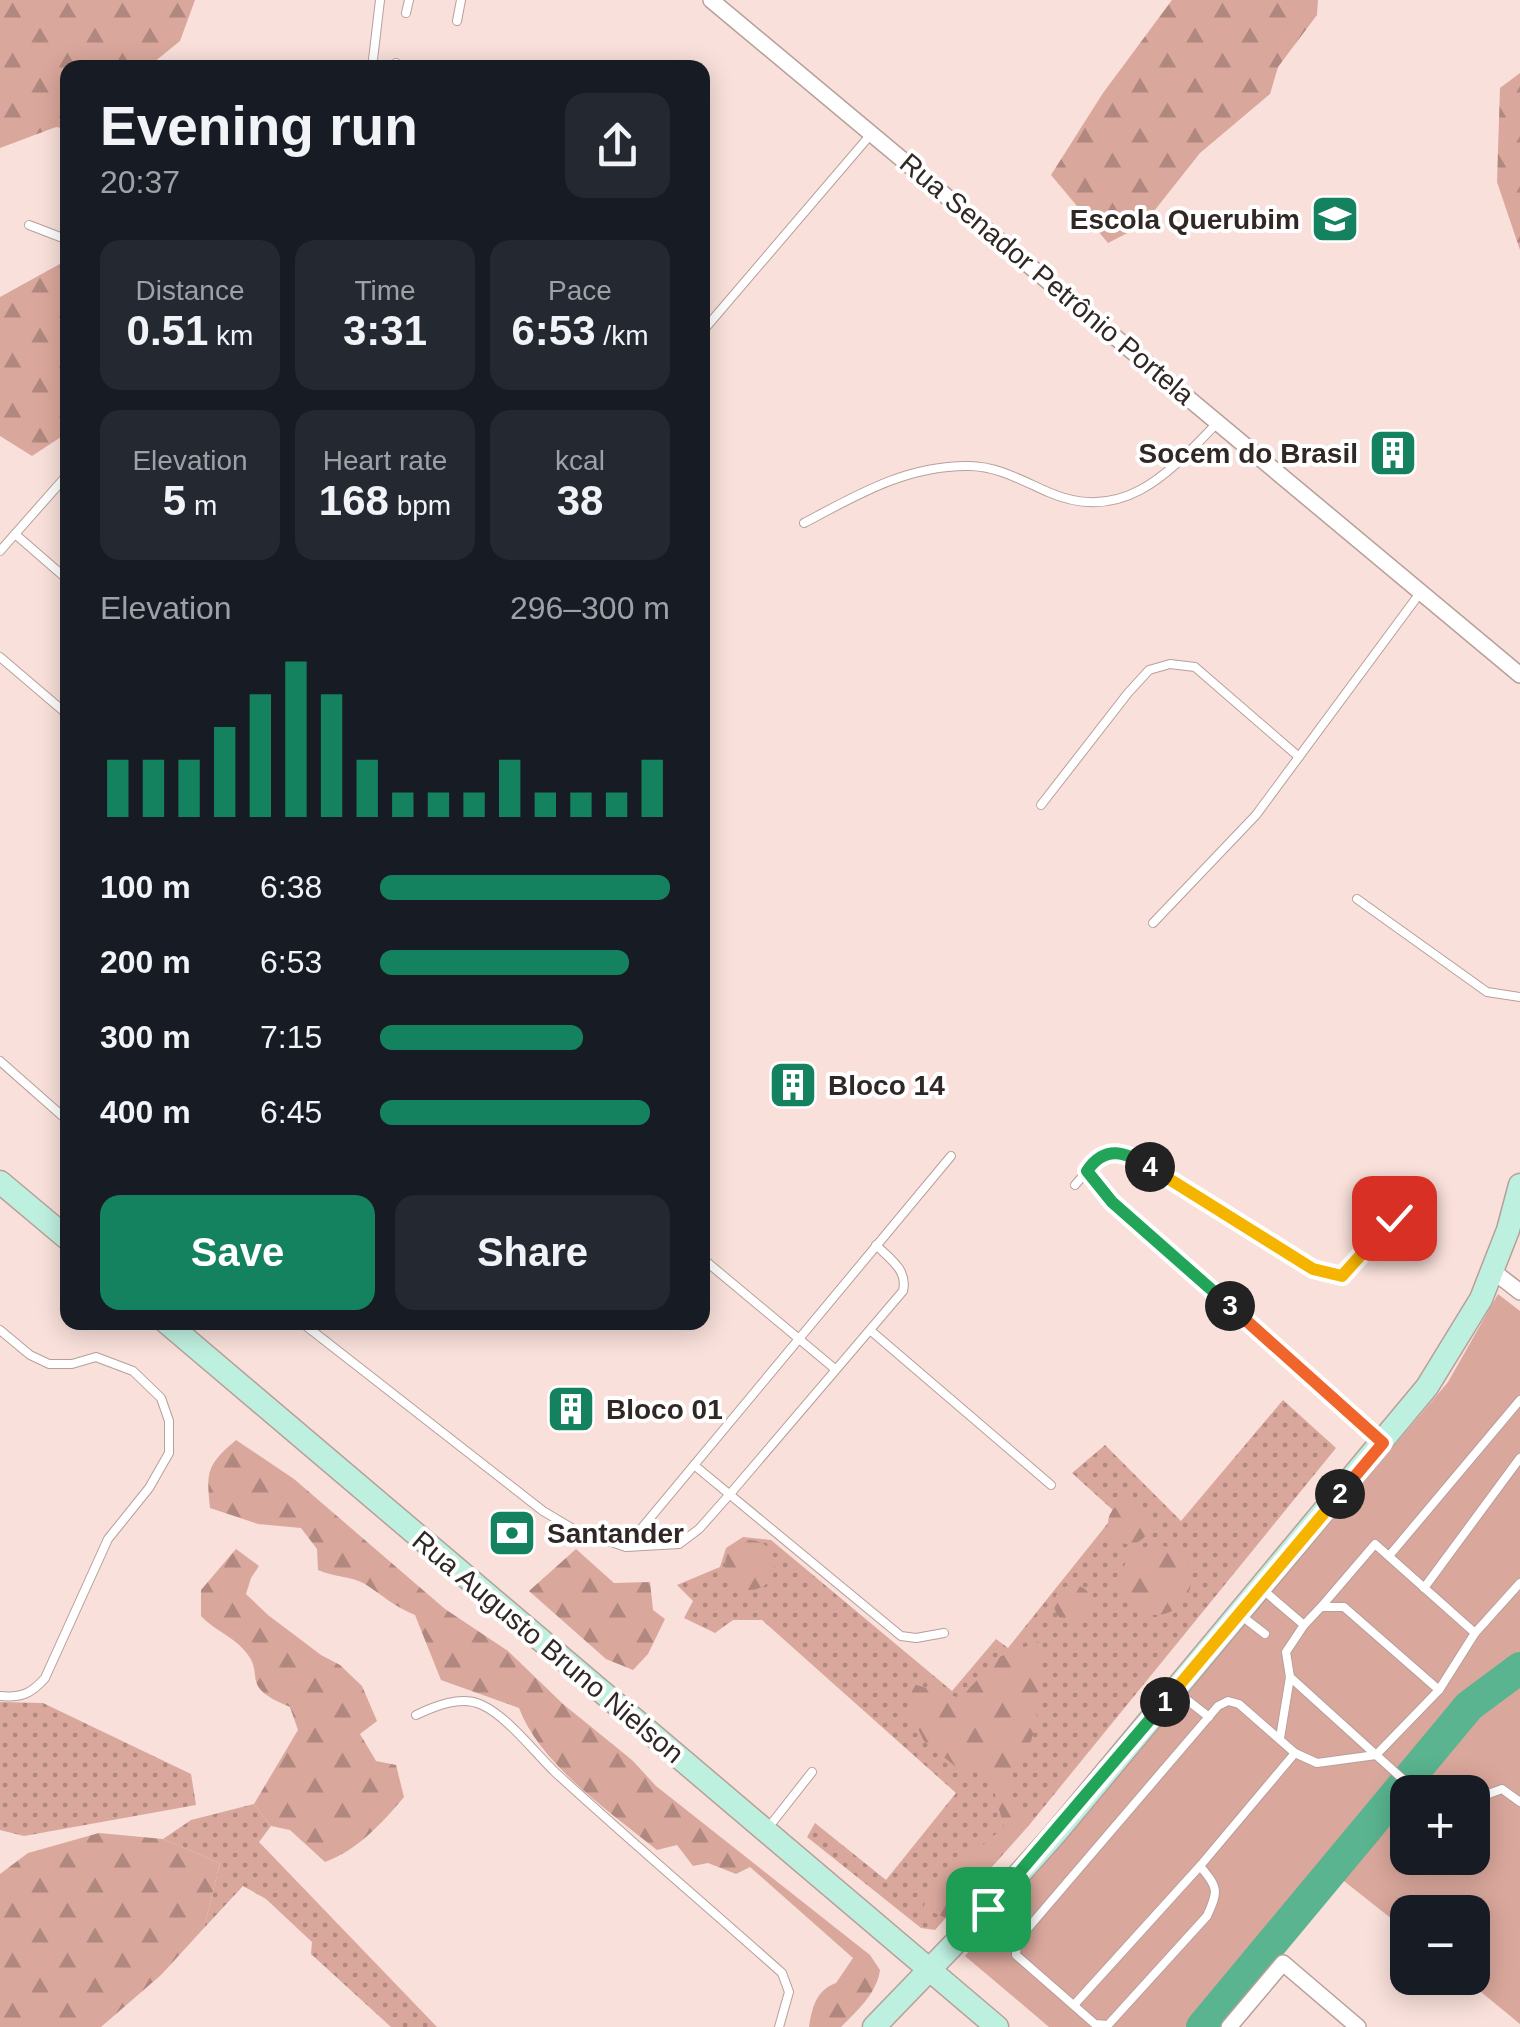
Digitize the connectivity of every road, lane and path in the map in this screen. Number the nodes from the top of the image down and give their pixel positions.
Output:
1 (380, 0) edge
2 (409, 0) edge
3 (460, 0) edge
4 (712, 0) edge
5 (406, 13) dead end
6 (458, 21) dead end
7 (373, 60) edge
8 (872, 134) junction
9 (30, 224) dead end
10 (60, 237) edge
11 (710, 323) edge
12 (1218, 422) junction
13 (60, 483) edge
14 (804, 522) dead end
15 (15, 534) junction
16 (0, 551) edge
17 (60, 573) edge
18 (1421, 592) junction
19 (0, 657) edge
20 (1520, 674) edge
21 (60, 708) edge
22 (1299, 756) junction
23 (1042, 805) dead end
24 (1357, 899) dead end
25 (1153, 923) dead end
26 (1520, 998) edge
27 (0, 1060) edge
28 (60, 1114) edge
29 (951, 1156) dead end
30 (1087, 1171) junction
31 (0, 1182) edge
32 (1076, 1184) dead end
33 (1520, 1185) edge
34 (1394, 1218) dead end
35 (60, 1232) edge
36 (876, 1246) junction
37 (710, 1265) edge
38 (1493, 1271) junction
39 (1520, 1292) edge
40 (0, 1330) edge
41 (175, 1330) edge
42 (312, 1330) edge
43 (870, 1330) junction
44 (798, 1340) junction
45 (835, 1369) junction
46 (1520, 1400) edge
47 (1383, 1443) junction
48 (1520, 1458) edge
49 (694, 1465) junction
50 (1051, 1486) dead end
51 (730, 1494) junction
52 (626, 1548) junction
53 (1389, 1556) junction
54 (1520, 1583) edge
55 (1424, 1588) junction
56 (1261, 1589) junction
57 (1321, 1608) junction
58 (1240, 1614) junction
59 (1304, 1626) junction
60 (944, 1633) dead end
61 (1475, 1633) junction
62 (1265, 1634) dead end
63 (1277, 1643) dead end
64 (1286, 1652) junction
65 (1290, 1677) junction
66 (1175, 1690) junction
67 (1439, 1690) junction
68 (0, 1696) edge
69 (416, 1716) dead end
70 (1209, 1717) junction
71 (1280, 1738) junction
72 (1295, 1753) junction
73 (1376, 1755) junction
74 (812, 1772) dead end
75 (1398, 1775) edge
76 (1490, 1794) edge
77 (1520, 1802) edge
78 (765, 1831) junction
79 (1200, 1866) junction
80 (930, 1970) junction
81 (1074, 2005) junction
82 (780, 2027) edge
83 (874, 2027) edge
84 (996, 2027) edge
85 (1229, 2027) edge
86 (1358, 2027) edge

1 - 7 lane
2 - 5 lane
3 - 6 lane
4 - 8 street, Rua Senador Petrônio Portela
8 - 11 lane
8 - 12 street, Rua Senador Petrônio Portela
9 - 10 lane
12 - 14 lane
12 - 18 street, Rua Senador Petrônio Portela
13 - 15 lane
15 - 16 lane
15 - 17 lane
18 - 20 street, Rua Senador Petrônio Portela
18 - 22 lane
19 - 21 lane
22 - 23 lane
22 - 25 lane
24 - 26 lane
27 - 28 lane
29 - 36 lane
30 - 32 lane
30 - 34 lane
30 - 47 lane
31 - 35 main road
33 - 38 main road
36 - 43 lane
36 - 44 lane
37 - 44 lane
38 - 39 street
38 - 47 main road
40 - 68 lane
41 - 78 main road, Rua Augusto Bruno Nielson
42 - 52 lane
43 - 45 lane
43 - 50 lane
44 - 45 lane
44 - 49 lane
45 - 51 lane
46 - 53 lane
47 - 56 main road
48 - 55 lane
49 - 51 lane
49 - 52 lane
51 - 52 lane
51 - 60 lane
53 - 55 lane
53 - 57 lane
54 - 61 lane
55 - 61 lane
56 - 58 main road
56 - 59 lane
57 - 59 lane
57 - 67 lane
58 - 62 lane
58 - 66 main road
59 - 64 lane
61 - 67 lane
63 - 64 lane
64 - 65 lane
65 - 71 lane
65 - 73 lane
66 - 70 lane
66 - 80 main road
67 - 73 lane
69 - 82 lane
70 - 71 lane
70 - 81 lane
71 - 72 lane
72 - 73 lane
72 - 79 lane
73 - 75 lane
74 - 78 lane
76 - 77 lane
78 - 80 main road, Rua Augusto Bruno Nielson
79 - 81 lane
79 - 81 lane
80 - 83 main road
80 - 84 main road, Rua Augusto Bruno Nielson
85 - 86 street

